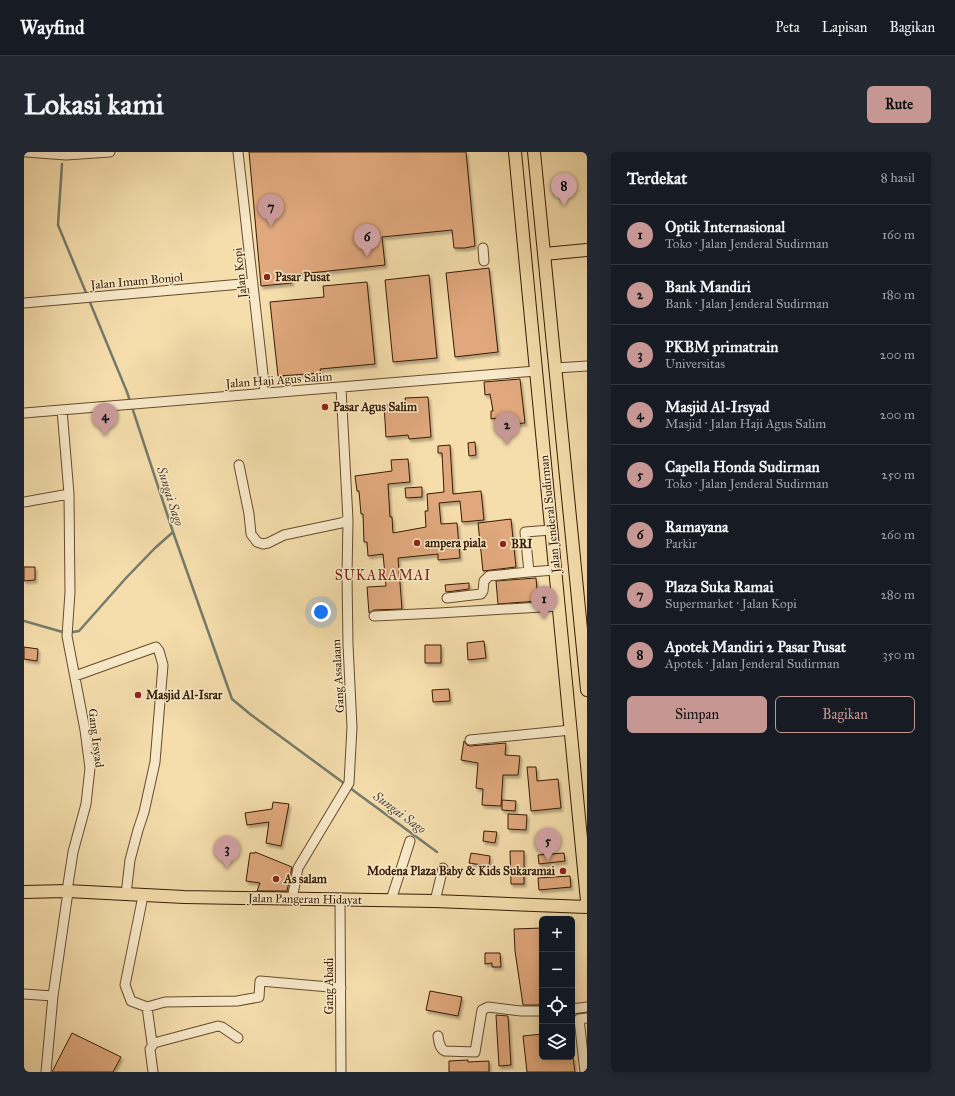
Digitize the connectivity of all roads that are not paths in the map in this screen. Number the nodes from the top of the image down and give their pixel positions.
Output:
1 (26, 152) edge
2 (110, 152) edge
3 (238, 152) edge
4 (514, 152) edge
5 (534, 152) edge
6 (483, 248) dead end
7 (587, 250) edge
8 (544, 254) junction
9 (484, 261) dead end
10 (253, 283) junction
11 (24, 303) edge
12 (587, 366) edge
13 (556, 368) junction
14 (536, 371) junction
15 (341, 388) junction
16 (265, 392) junction
17 (62, 410) junction
18 (24, 413) edge
19 (239, 465) dead end
20 (70, 494) junction
21 (24, 502) edge
22 (348, 520) junction
23 (551, 530) junction
24 (556, 570) junction
25 (529, 572) junction
26 (447, 598) dead end
27 (583, 599) edge
28 (559, 606) junction
29 (374, 616) dead end
30 (75, 676) junction
31 (587, 690) edge
32 (571, 730) junction
33 (470, 740) dead end
34 (410, 841) dead end
35 (443, 868) dead end
36 (67, 891) junction
37 (24, 892) edge
38 (126, 894) junction
39 (143, 896) junction
40 (292, 899) junction
41 (340, 900) junction
42 (391, 900) junction
43 (435, 901) junction
44 (587, 901) edge
45 (587, 907) edge
46 (341, 988) junction
47 (24, 994) edge
48 (52, 996) junction
49 (147, 1007) junction
50 (587, 1007) edge
51 (575, 1009) edge
52 (539, 1011) edge
53 (587, 1018) edge
54 (438, 1036) dead end
55 (238, 1038) dead end
56 (153, 1043) junction
57 (46, 1072) edge
58 (153, 1072) edge
59 (341, 1072) edge
60 (585, 1072) edge

1 - 2 street
3 - 10 street, Jalan Kopi
4 - 14 main road, Jalan Jenderal Sudirman
5 - 8 main road, Jalan Jenderal Sudirman
6 - 9 street
7 - 8 main road
8 - 13 main road, Jalan Jenderal Sudirman
10 - 11 street, Jalan Imam Bonjol
10 - 16 street, Jalan Kopi
12 - 13 street
13 - 27 main road, Jalan Jenderal Sudirman
14 - 15 street, Jalan Haji Agus Salim
14 - 23 main road, Jalan Jenderal Sudirman
15 - 16 street, Jalan Haji Agus Salim
15 - 22 street, Gang Assalaam
16 - 17 street, Jalan Haji Agus Salim
17 - 18 street, Jalan Haji Agus Salim
17 - 20 street, Gang Irsyad
19 - 22 street
20 - 21 street
20 - 30 street, Gang Irsyad
22 - 40 street, Gang Assalaam
23 - 24 main road, Jalan Jenderal Sudirman
23 - 25 street
24 - 25 street
24 - 28 main road, Jalan Jenderal Sudirman
25 - 26 street
27 - 31 main road, Jalan Jenderal Sudirman
28 - 29 street
28 - 32 main road, Jalan Jenderal Sudirman
30 - 36 street, Gang Irsyad
30 - 38 street
32 - 33 street
32 - 44 main road, Jalan Jenderal Sudirman
34 - 42 street
35 - 43 street
36 - 37 main road, Jalan Pangeran Hidayat
36 - 38 main road, Jalan Pangeran Hidayat
36 - 48 street, Gang Irsyad
38 - 39 main road, Jalan Pangeran Hidayat
39 - 40 main road, Jalan Pangeran Hidayat
39 - 49 street
40 - 41 main road, Jalan Pangeran Hidayat
41 - 42 main road, Jalan Pangeran Hidayat
41 - 46 street, Gang Abadi
42 - 43 main road, Jalan Pangeran Hidayat
43 - 45 main road, Jalan Pangeran Hidayat
46 - 49 street
46 - 59 street, Gang Abadi
47 - 48 street
48 - 57 street, Gang Irsyad
49 - 56 street
50 - 51 street
52 - 54 street
53 - 60 street
55 - 56 street
56 - 58 street

